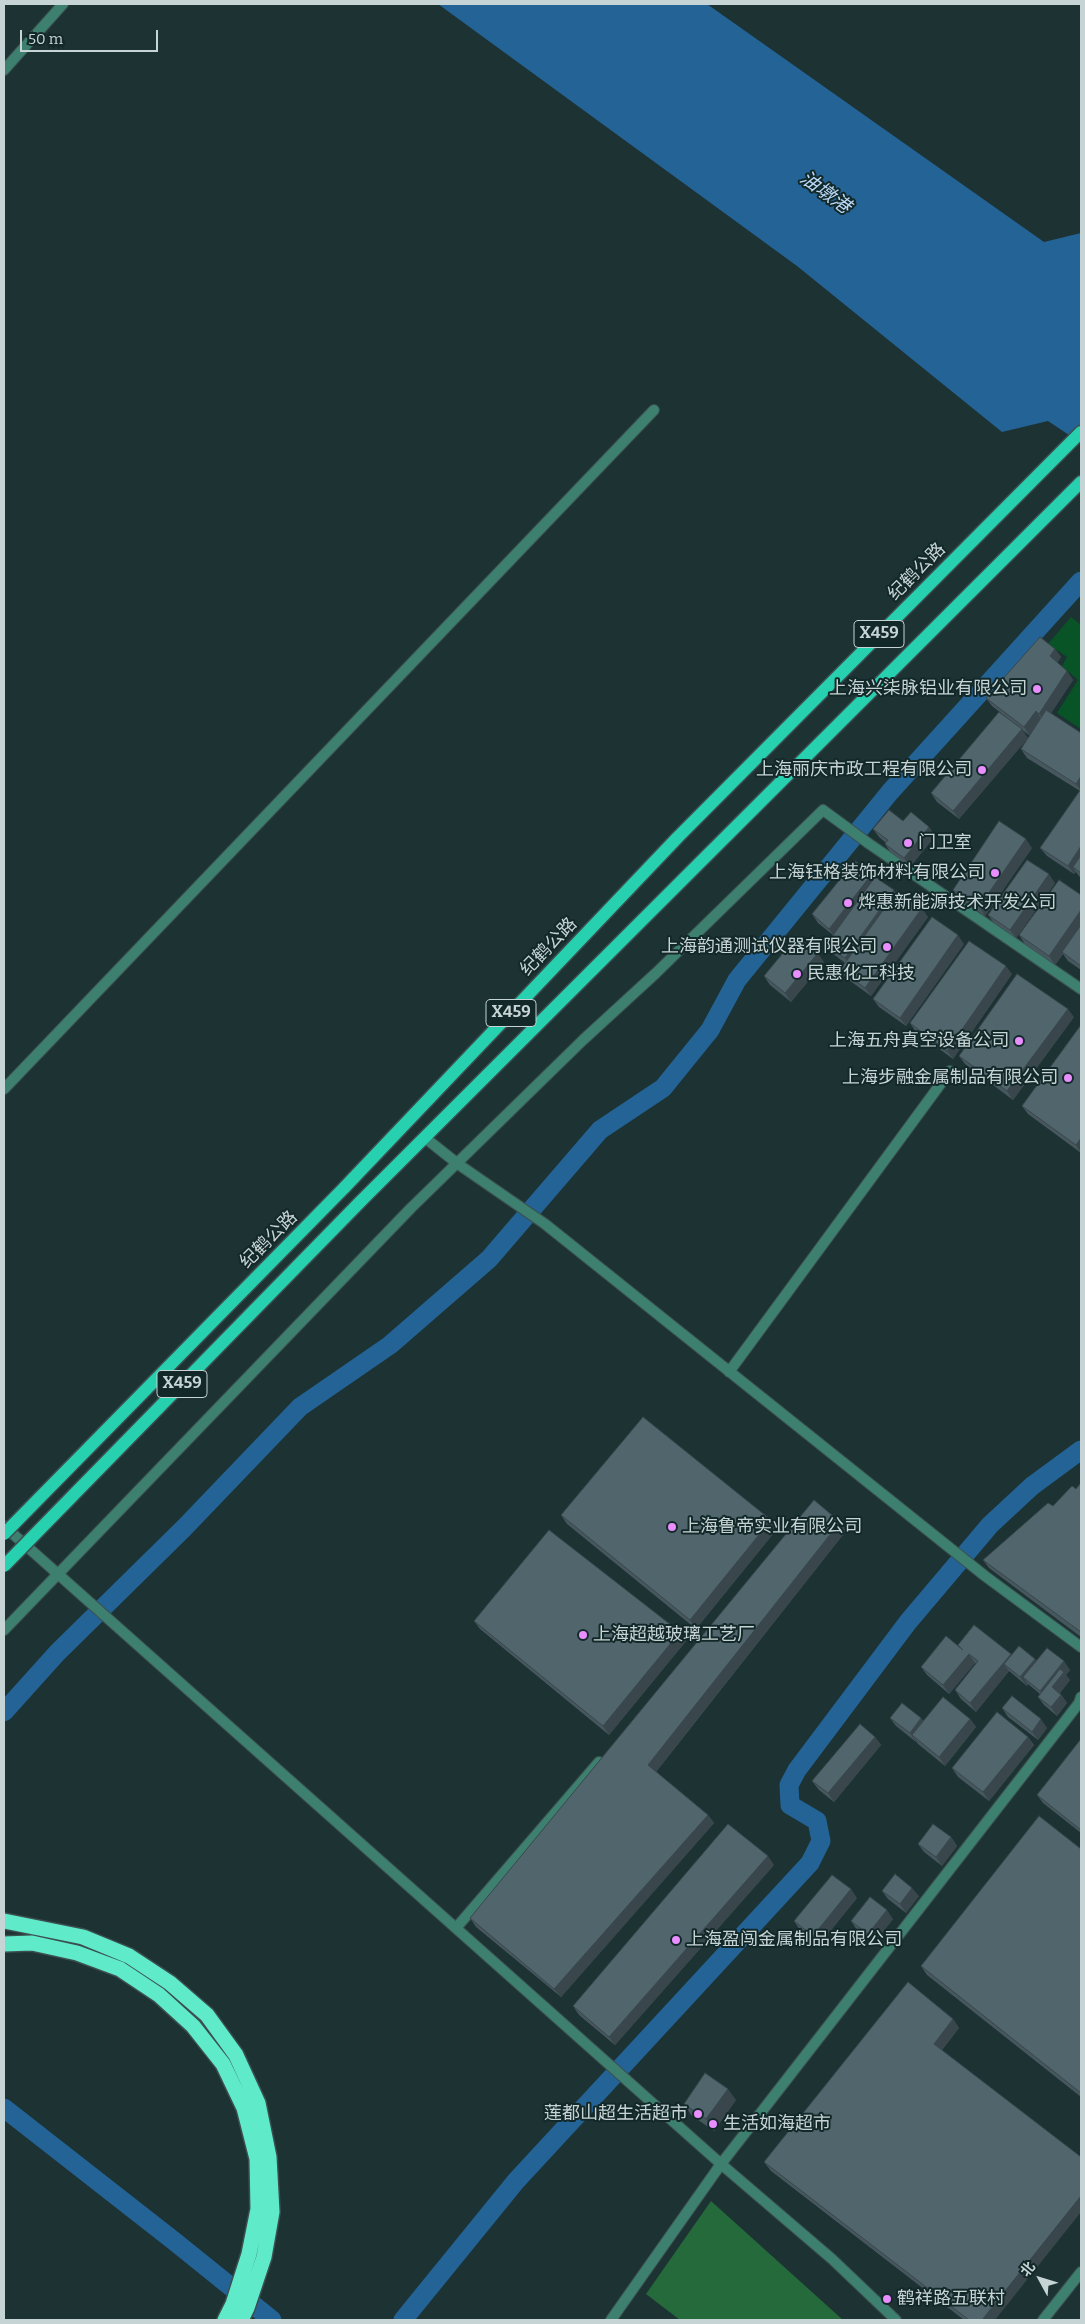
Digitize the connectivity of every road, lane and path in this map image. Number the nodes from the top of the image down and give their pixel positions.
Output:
1 (63, 4) edge
2 (4, 70) edge
3 (654, 410) dead end
4 (1081, 432) edge
5 (1081, 482) edge
6 (1081, 988) edge
7 (950, 1071) dead end
8 (4, 1090) edge
9 (424, 1137) junction
10 (458, 1164) junction
11 (729, 1372) junction
12 (4, 1526) edge
13 (4, 1534) edge
14 (4, 1566) edge
15 (58, 1574) junction
16 (4, 1630) edge
17 (1081, 1647) edge
18 (1081, 1696) edge
19 (606, 1754) edge
20 (4, 1921) edge
21 (456, 1928) junction
22 (4, 1944) edge
23 (721, 2164) junction
24 (1081, 2272) edge
25 (225, 2320) edge
26 (241, 2320) edge
27 (611, 2320) edge
28 (896, 2320) edge
29 (1043, 2320) edge

1 - 2 street
3 - 8 street
4 - 13 main road, 纪鹤公路 / X459, bridge
5 - 9 main road, X459
6 - 10 street
7 - 11 street
9 - 10 street
9 - 14 main road, X459, bridge
10 - 11 street
10 - 15 street
11 - 17 street
12 - 15 street
15 - 16 street
15 - 21 street
18 - 23 street
19 - 21 street
20 - 26 highway
21 - 23 street
22 - 25 highway
23 - 27 street
23 - 28 street
24 - 29 street

